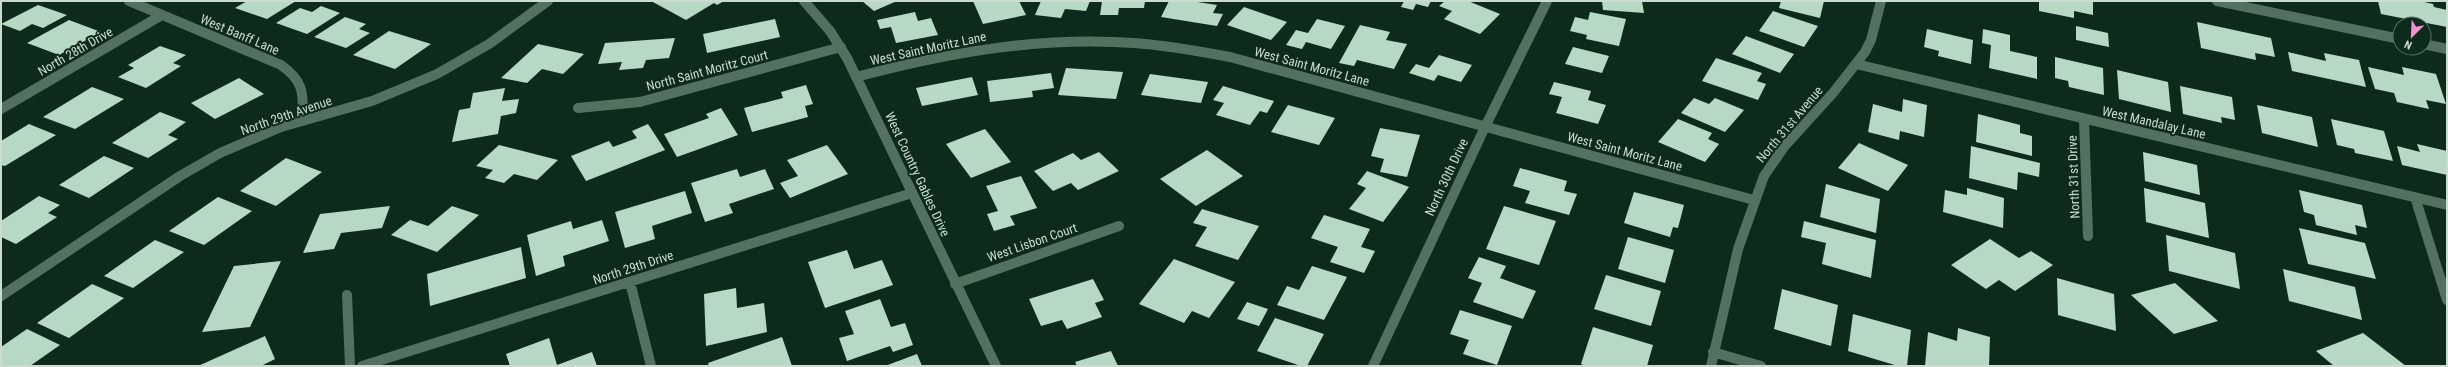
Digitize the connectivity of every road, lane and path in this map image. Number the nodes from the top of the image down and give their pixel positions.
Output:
1 (129, 1) edge
2 (548, 1) edge
3 (804, 1) edge
4 (1547, 1) edge
5 (1880, 1) edge
6 (2217, 1) edge
7 (162, 15) junction
8 (2392, 37) edge
9 (2432, 46) edge
10 (840, 47) junction
11 (2447, 49) edge
12 (1856, 64) junction
13 (856, 77) junction
14 (1, 108) edge
15 (578, 108) dead end
16 (2084, 119) junction
17 (303, 121) junction
18 (1485, 127) junction
19 (912, 193) junction
20 (2415, 197) junction
21 (1754, 200) junction
22 (2447, 205) edge
23 (1119, 226) dead end
24 (2088, 236) dead end
25 (630, 282) junction
26 (955, 284) junction
27 (347, 295) dead end
28 (1, 296) edge
29 (2447, 300) edge
30 (1714, 352) junction
31 (350, 366) edge
32 (362, 366) edge
33 (651, 366) edge
34 (996, 366) edge
35 (1373, 366) edge
36 (1711, 366) edge
37 (1761, 366) edge

1 - 7 street, West Banff Lane
2 - 17 street, North 29th Avenue
3 - 10 street, West Country Gables Drive
4 - 18 street, North 30th Drive
5 - 12 street, North 31st Avenue
6 - 8 street
7 - 14 street, North 28th Drive
7 - 17 street, West Banff Lane
9 - 11 street
10 - 13 street, West Country Gables Drive
10 - 15 street, North Saint Moritz Court
12 - 16 street, West Mandalay Lane
12 - 21 street, North 31st Avenue
13 - 18 street, West Saint Moritz Lane
13 - 19 street, West Country Gables Drive
16 - 20 street, West Mandalay Lane
16 - 24 street, North 31st Drive
17 - 28 street, North 29th Avenue
18 - 21 street, West Saint Moritz Lane
18 - 35 street, North 30th Drive
19 - 25 street, North 29th Drive
19 - 26 street, West Country Gables Drive
20 - 22 street, West Mandalay Lane
20 - 29 street
21 - 30 street, North 31st Avenue
23 - 26 street, West Lisbon Court
25 - 32 street, North 29th Drive
25 - 33 street
26 - 34 street, West Country Gables Drive
27 - 31 street
30 - 36 street, North 31st Avenue
30 - 37 street

